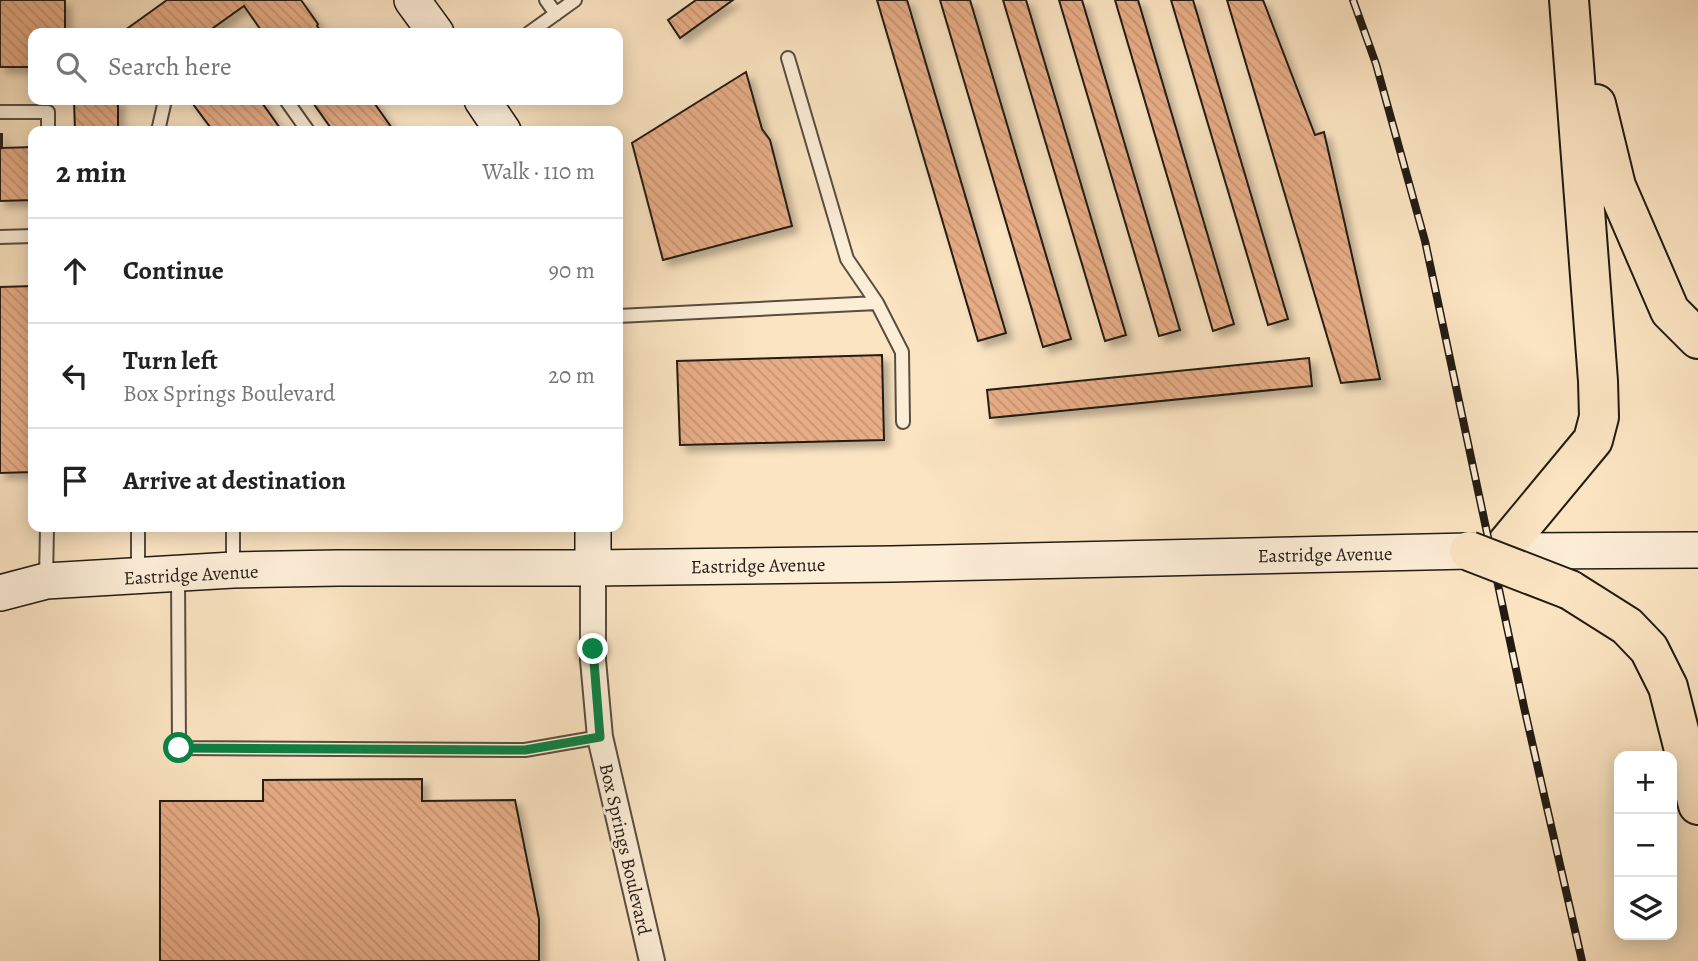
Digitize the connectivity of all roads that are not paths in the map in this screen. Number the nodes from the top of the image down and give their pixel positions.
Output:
1 (412, 0) edge
2 (546, 0) edge
3 (575, 0) edge
4 (1570, 7) edge
5 (556, 14) junction
6 (432, 28) edge
7 (535, 28) edge
8 (788, 58) dead end
9 (163, 105) edge
10 (290, 105) edge
11 (485, 105) edge
12 (0, 112) edge
13 (48, 126) edge
14 (159, 126) edge
15 (304, 126) edge
16 (500, 126) edge
17 (28, 236) edge
18 (0, 237) edge
19 (877, 303) junction
20 (623, 316) edge
21 (1698, 339) edge
22 (903, 422) dead end
23 (47, 532) edge
24 (138, 532) edge
25 (233, 532) edge
26 (593, 532) edge
27 (1698, 550) edge
28 (1485, 551) junction
29 (593, 568) junction
30 (233, 570) junction
31 (0, 573) edge
32 (178, 574) junction
33 (138, 576) junction
34 (46, 581) junction
35 (0, 593) edge
36 (600, 737) junction
37 (1698, 805) edge
38 (652, 961) edge

1 - 6 main road
2 - 5 lane
3 - 5 lane
4 - 21 highway
4 - 28 highway
5 - 7 lane
8 - 19 lane
9 - 14 lane
10 - 15 lane
11 - 16 main road
12 - 13 lane
17 - 18 lane
19 - 20 lane
19 - 22 lane
23 - 34 lane
24 - 33 lane
25 - 30 lane
26 - 29 main road, Box Springs Boulevard
27 - 28 main road, Eastridge Avenue
28 - 29 main road, Eastridge Avenue
28 - 37 highway, bridge
29 - 30 main road, Eastridge Avenue
29 - 36 street, Box Springs Boulevard
30 - 32 main road, Eastridge Avenue
31 - 34 main road, Eastridge Avenue
32 - 33 main road, Eastridge Avenue
32 - 36 lane
33 - 34 main road, Eastridge Avenue
34 - 35 main road, Eastridge Avenue
36 - 38 street, Box Springs Boulevard

